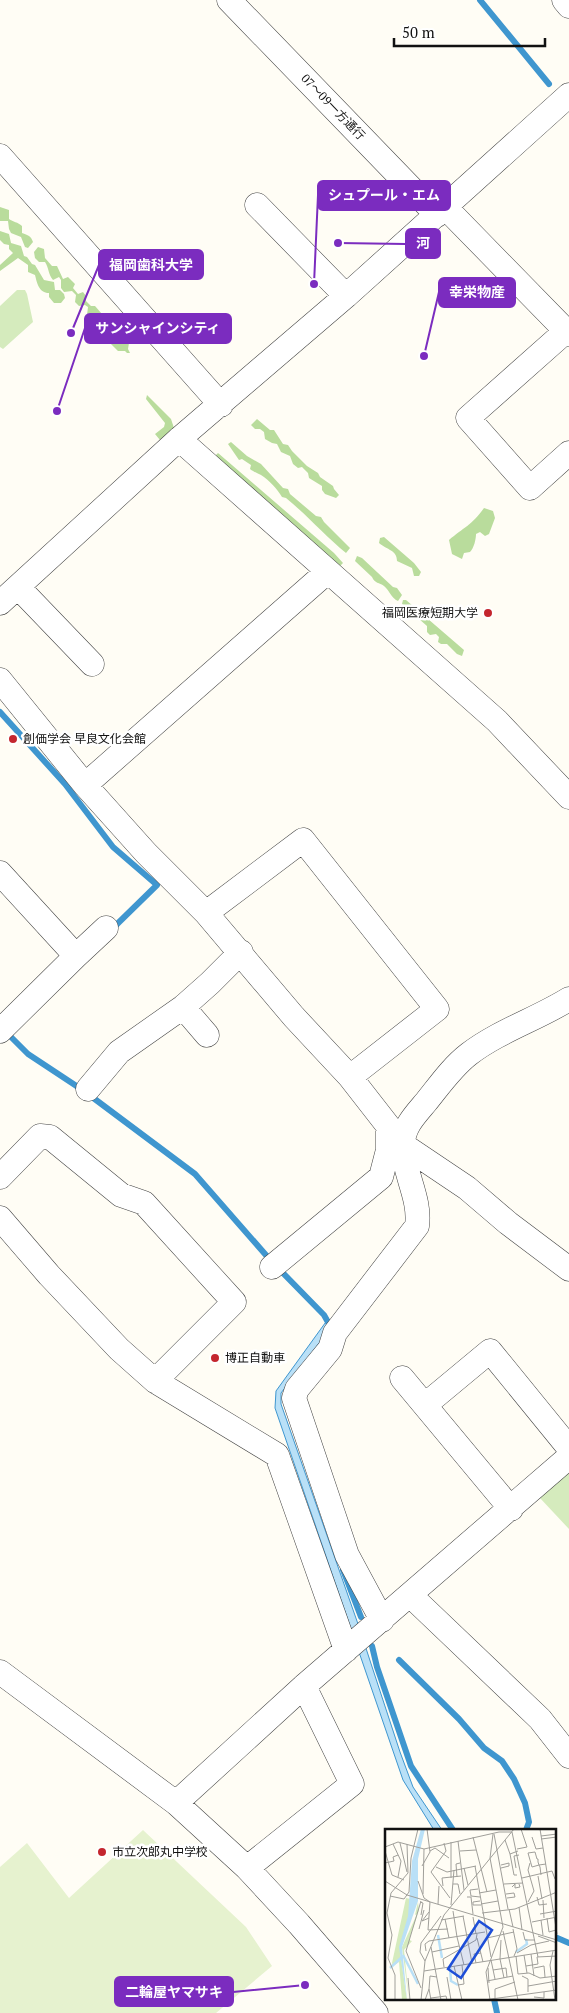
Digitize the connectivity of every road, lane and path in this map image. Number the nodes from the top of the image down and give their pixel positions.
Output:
1 (229, 0) edge
2 (564, 0) edge
3 (569, 6) edge
4 (565, 106) edge
5 (0, 156) edge
6 (257, 205) dead end
7 (441, 211) junction
8 (346, 296) junction
9 (567, 333) edge
10 (221, 405) junction
11 (179, 439) junction
12 (569, 453) edge
13 (327, 572) junction
14 (18, 587) junction
15 (0, 603) edge
16 (92, 664) dead end
17 (0, 680) edge
18 (85, 785) junction
19 (569, 796) edge
20 (0, 873) edge
21 (206, 913) junction
22 (106, 928) dead end
23 (241, 952) junction
24 (76, 956) junction
25 (569, 999) edge
26 (183, 1007) junction
27 (0, 1031) edge
28 (207, 1035) dead end
29 (350, 1077) junction
30 (88, 1089) dead end
31 (396, 1136) junction
32 (0, 1177) edge
33 (0, 1218) edge
34 (272, 1267) dead end
35 (569, 1269) edge
36 (402, 1378) dead end
37 (155, 1381) junction
38 (425, 1405) junction
39 (569, 1448) edge
40 (569, 1457) edge
41 (510, 1509) junction
42 (410, 1595) junction
43 (382, 1620) junction
44 (346, 1650) junction
45 (5, 1684) edge
46 (304, 1686) junction
47 (569, 1756) edge
48 (176, 1802) junction
49 (247, 1868) junction
50 (376, 2013) edge

1 - 7 street, 07～09一方通行
2 - 3 street
4 - 7 street
5 - 10 street
6 - 8 street
7 - 8 street
7 - 9 street, 07～09一方通行
8 - 10 street
9 - 12 street
10 - 11 street
11 - 13 street
11 - 14 street
13 - 18 street
13 - 19 street
14 - 15 street
14 - 16 street
17 - 18 street
18 - 21 street
20 - 24 street
21 - 23 street
21 - 29 street
22 - 24 street
23 - 26 street
23 - 29 street
24 - 27 street
25 - 31 street
26 - 28 street
26 - 30 street
29 - 31 street
31 - 34 street
31 - 35 street
31 - 43 street
32 - 37 street
33 - 37 street
36 - 38 street
37 - 44 street
38 - 39 street
38 - 41 street
40 - 41 street
41 - 42 street
42 - 43 street
42 - 47 street
43 - 44 street
44 - 46 street
45 - 48 street
46 - 48 street
46 - 49 street
48 - 49 street
49 - 50 street

